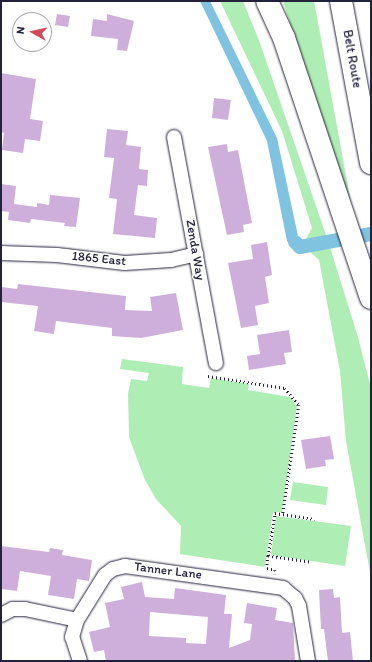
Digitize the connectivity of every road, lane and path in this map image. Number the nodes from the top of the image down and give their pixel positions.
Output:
1 (267, 1) edge
2 (273, 1) edge
3 (341, 1) edge
4 (284, 38) junction
5 (174, 138) dead end
6 (371, 163) edge
7 (1, 253) edge
8 (196, 254) junction
9 (371, 298) edge
10 (216, 362) dead end
11 (208, 376) dead end
12 (283, 514) junction
13 (315, 519) dead end
14 (268, 556) junction
15 (309, 562) dead end
16 (273, 585) junction
17 (1, 615) edge
18 (77, 620) junction
19 (80, 661) edge
20 (308, 661) edge

1 - 4 highway
2 - 4 highway
3 - 6 highway, Belt Route
4 - 9 highway
5 - 8 street, Zenda Way
7 - 8 street, 1865 East
8 - 10 street, Zenda Way
11 - 12 path
12 - 13 path
12 - 14 path
14 - 15 path
14 - 16 path
16 - 18 street, Tanner Lane
16 - 20 street, Tanner Lane
17 - 18 street
18 - 19 street, Tanner Lane

